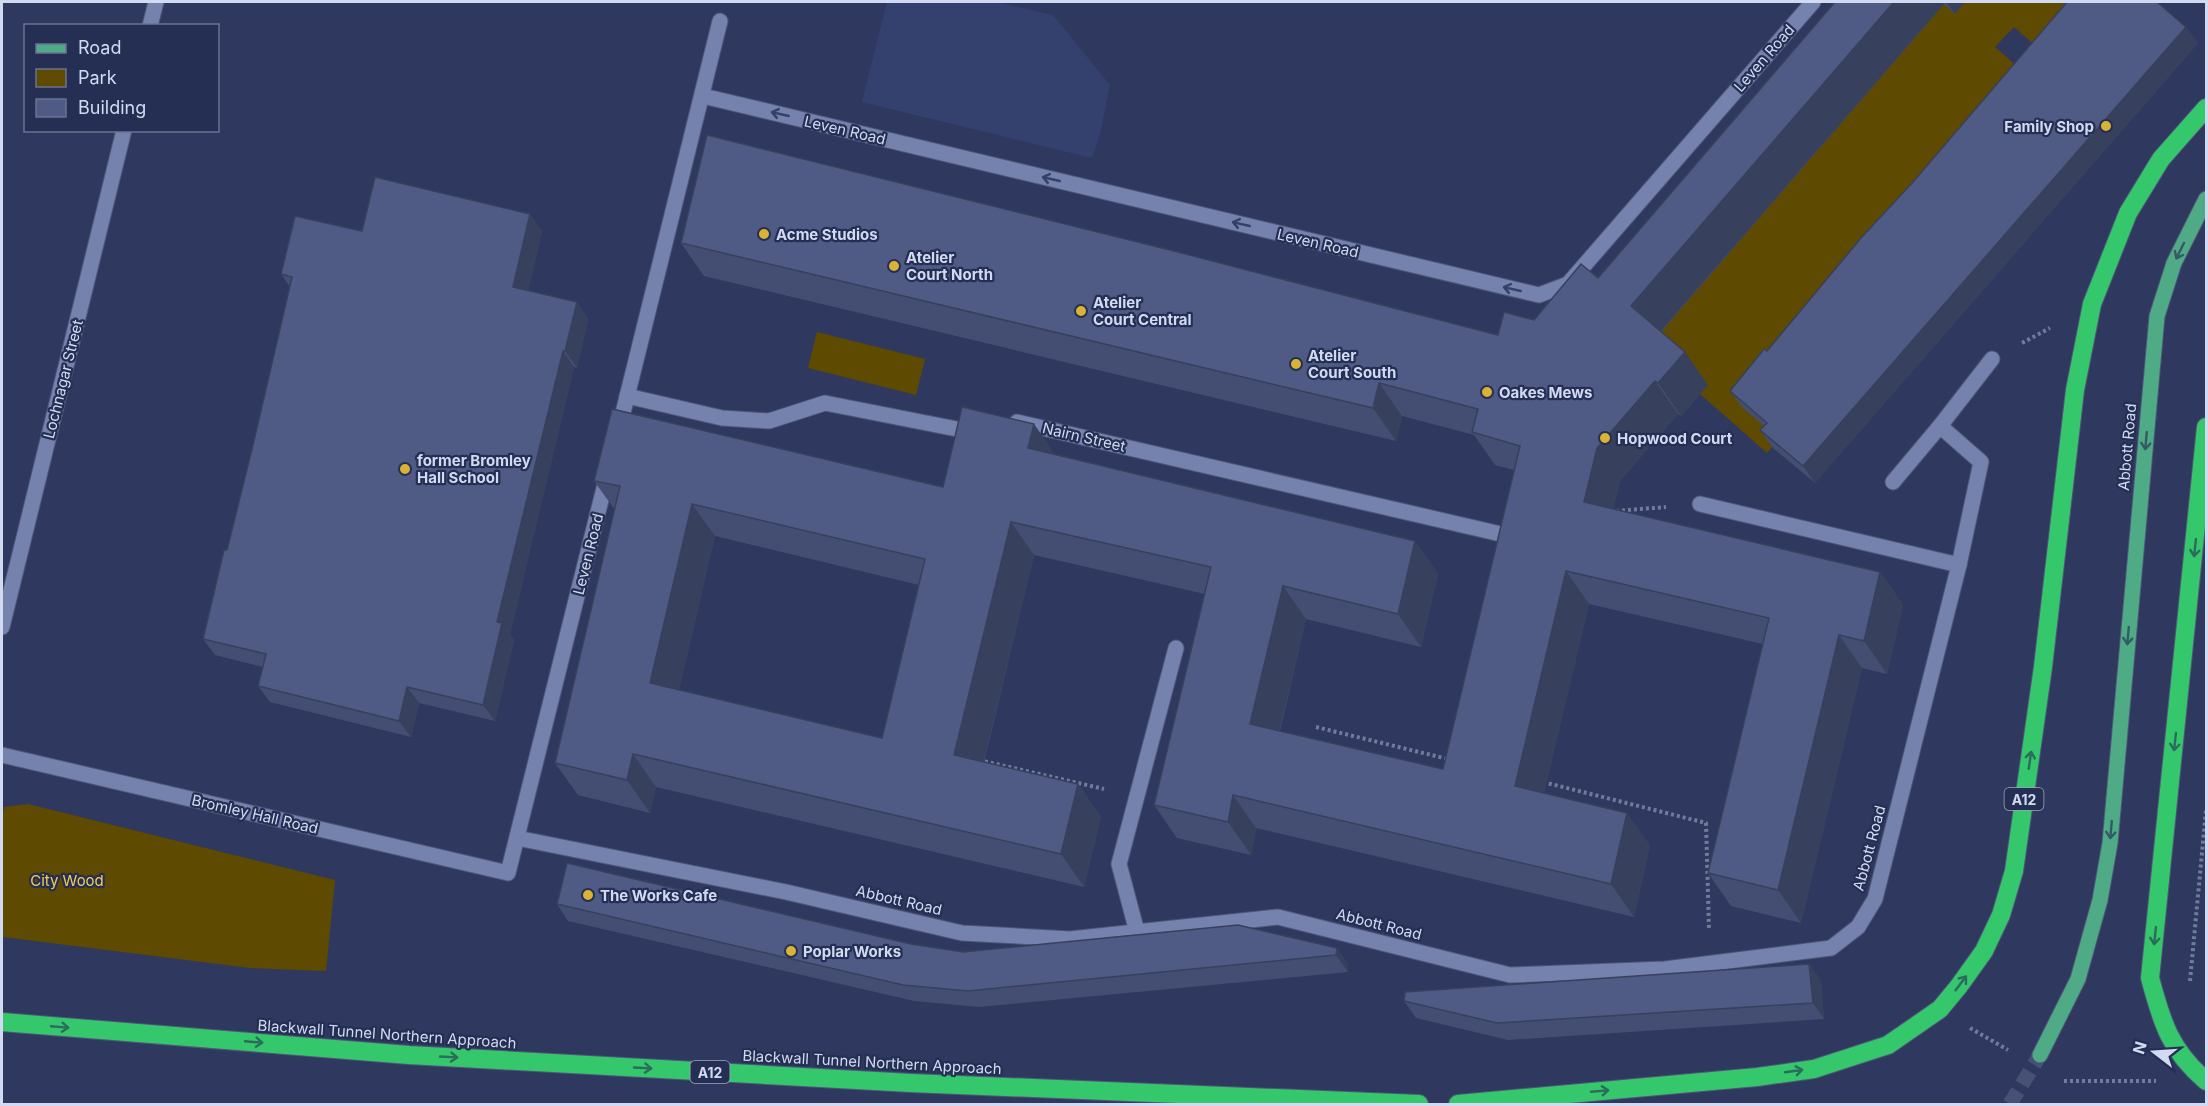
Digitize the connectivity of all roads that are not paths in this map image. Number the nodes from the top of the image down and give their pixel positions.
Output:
1 (156, 2) edge
2 (1813, 2) edge
3 (720, 21) dead end
4 (150, 24) edge
5 (703, 96) junction
6 (2206, 108) edge
7 (124, 132) edge
8 (2206, 199) edge
9 (1992, 359) dead end
10 (627, 396) junction
11 (1007, 424) edge
12 (1940, 426) junction
13 (987, 427) edge
14 (2206, 427) edge
15 (616, 442) edge
16 (610, 466) edge
17 (1893, 482) dead end
18 (1700, 504) road end
19 (1505, 535) edge
20 (1959, 565) junction
21 (2, 627) edge
22 (1176, 648) dead end
23 (2, 755) edge
24 (517, 838) junction
25 (508, 873) joint
26 (1137, 932) junction
27 (2, 1022) edge
28 (2040, 1054) tunnel mouth
29 (2206, 1081) edge
30 (1419, 1104) edge
31 (1458, 1104) edge

1 - 4 street
2 -> 5 street, Leven Road
3 - 5 street
5 - 10 street
31 -> 6 highway, A12
7 - 21 street, Lochnagar Street
8 -> 28 main road, Abbott Road
9 - 12 street
10 - 13 street
10 - 15 street
11 - 19 street, Nairn Street
12 - 17 street
12 - 20 street, Abbott Road
14 -> 29 highway
16 - 24 street, Leven Road
18 - 20 street
20 - 26 street, Abbott Road
22 - 26 street
23 - 25 street, Bromley Hall Road
24 - 25 street, Leven Road
24 - 26 street, Abbott Road
27 -> 30 highway, Blackwall Tunnel Northern Approach / A12

